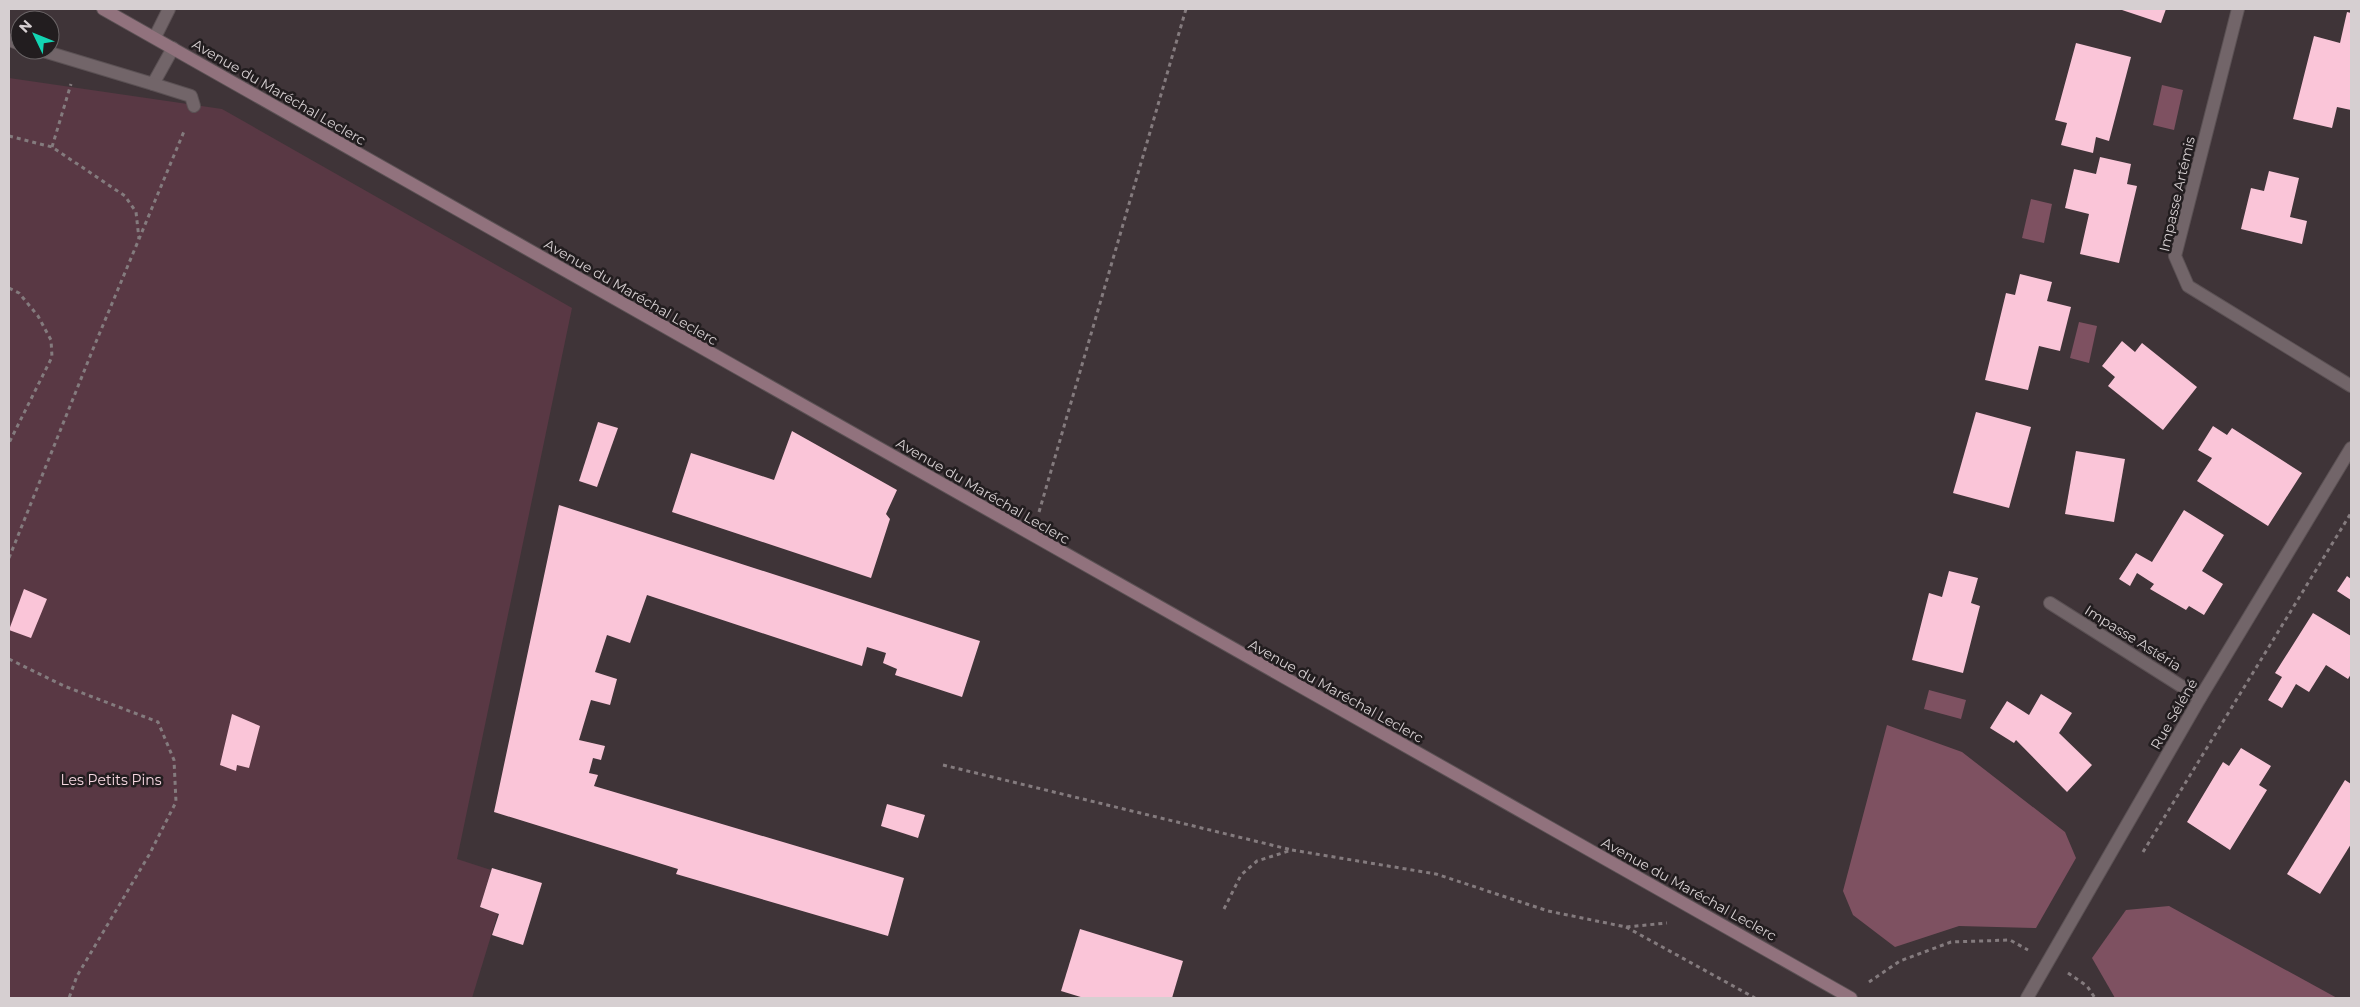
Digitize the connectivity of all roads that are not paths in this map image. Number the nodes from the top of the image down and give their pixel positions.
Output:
1 (103, 9) edge
2 (169, 9) edge
3 (2238, 9) edge
4 (155, 38) junction
5 (173, 48) junction
6 (60, 57) edge
7 (153, 84) junction
8 (194, 106) road end
9 (2351, 386) edge
10 (2351, 448) edge
11 (2050, 603) dead end
12 (2200, 698) junction
13 (1850, 998) edge
14 (2027, 998) edge

1 - 4 main road, Avenue du Maréchal Leclerc
2 - 4 street
3 - 9 street, Impasse Artémis
4 - 5 main road, Avenue du Maréchal Leclerc
5 - 7 street
5 - 13 main road, Avenue du Maréchal Leclerc
6 - 7 street
7 - 8 street
10 - 12 street, Rue Séléné
11 - 12 street, Impasse Astéria
12 - 14 street, Rue Séléné

